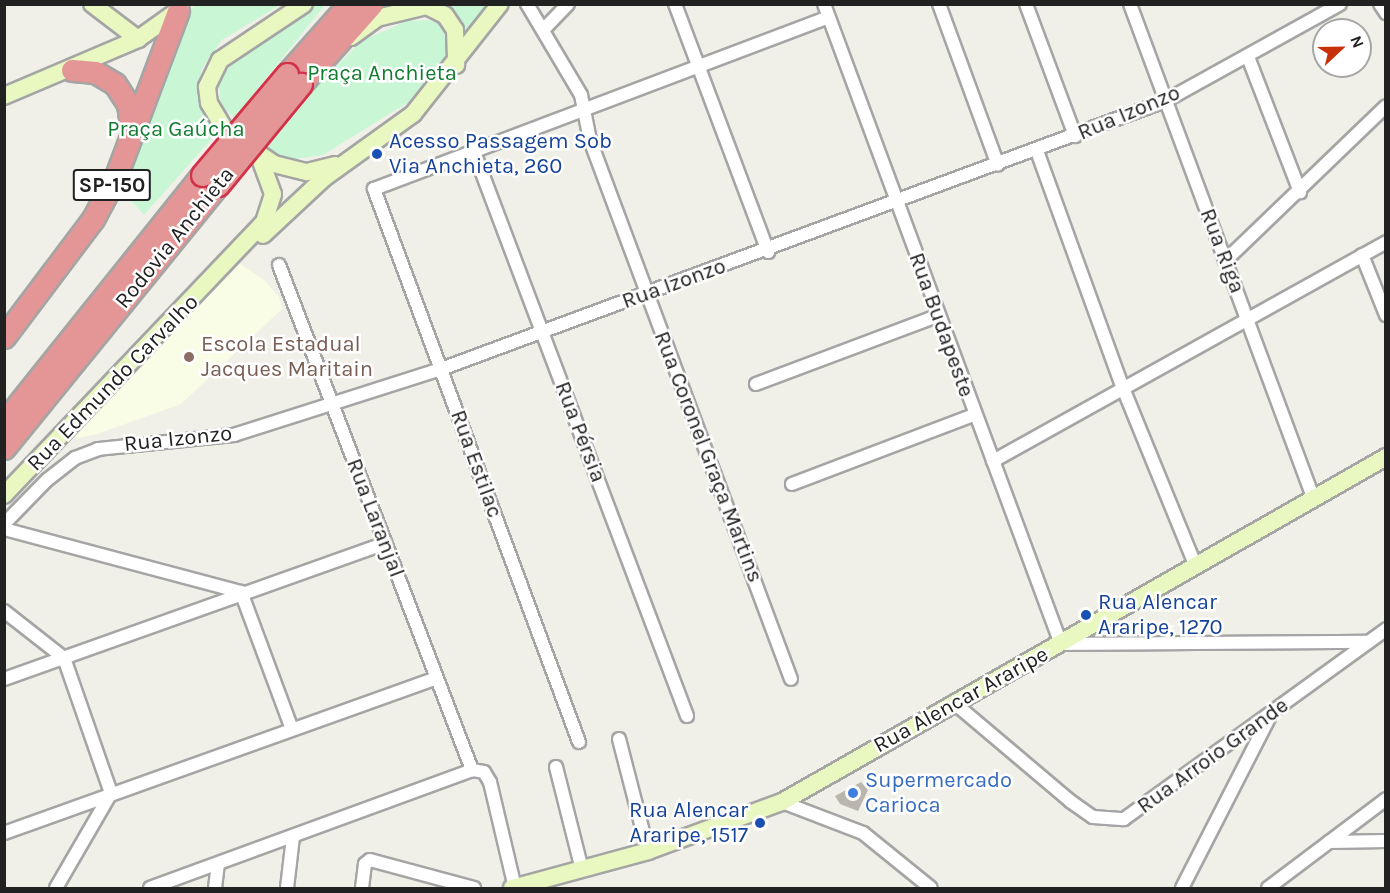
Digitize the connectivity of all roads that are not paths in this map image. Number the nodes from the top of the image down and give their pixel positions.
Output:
1 (92, 4) edge
2 (304, 4) edge
3 (349, 4) edge
4 (372, 4) edge
5 (500, 4) edge
6 (527, 4) edge
7 (568, 4) edge
8 (675, 4) edge
9 (824, 4) edge
10 (939, 4) edge
11 (1026, 4) edge
12 (1130, 4) edge
13 (1340, 4) edge
14 (1380, 4) edge
15 (182, 8) edge
16 (1386, 13) edge
17 (828, 17) junction
18 (543, 30) junction
19 (138, 39) junction
20 (1248, 57) junction
21 (322, 58) junction
22 (698, 64) junction
23 (455, 66) junction
24 (72, 70) junction
25 (294, 79) junction
26 (4, 96) edge
27 (1165, 101) junction
28 (1386, 106) edge
29 (584, 107) junction
30 (1075, 136) junction
31 (131, 137) junction
32 (473, 149) junction
33 (1037, 151) junction
34 (259, 156) junction
35 (345, 162) junction
36 (998, 165) junction
37 (210, 180) junction
38 (1300, 192) junction
39 (896, 204) junction
40 (1386, 242) edge
41 (768, 252) junction
42 (1362, 255) junction
43 (1226, 261) junction
44 (279, 264) dead end
45 (222, 271) junction
46 (647, 294) junction
47 (1386, 315) edge
48 (937, 316) junction
49 (1248, 319) junction
50 (543, 332) junction
51 (4, 337) edge
52 (441, 369) junction
53 (756, 384) dead end
54 (1123, 388) junction
55 (333, 407) junction
56 (974, 415) junction
57 (4, 422) edge
58 (4, 448) edge
59 (1386, 457) edge
60 (993, 461) junction
61 (792, 484) dead end
62 (4, 495) edge
63 (1313, 497) junction
64 (4, 524) edge
65 (4, 529) edge
66 (385, 543) junction
67 (1196, 567) junction
68 (241, 592) junction
69 (4, 611) edge
70 (1386, 629) edge
71 (1367, 642) junction
72 (1061, 644) junction
73 (64, 658) junction
74 (436, 678) junction
75 (791, 679) dead end
76 (4, 680) edge
77 (953, 702) junction
78 (687, 716) dead end
79 (1270, 716) junction
80 (292, 729) junction
81 (619, 739) dead end
82 (579, 742) dead end
83 (556, 767) dead end
84 (472, 770) junction
85 (111, 794) junction
86 (1386, 799) edge
87 (782, 802) junction
88 (4, 833) edge
89 (292, 837) junction
90 (1386, 841) edge
91 (1329, 842) junction
92 (648, 850) junction
93 (218, 864) junction
94 (582, 870) junction
95 (62, 885) edge
96 (150, 888) edge
97 (215, 888) edge
98 (287, 888) edge
99 (362, 888) edge
100 (474, 888) edge
101 (513, 888) edge
102 (931, 888) edge
103 (1182, 888) edge
104 (1268, 888) edge

1 - 19 street
2 - 34 street
3 - 25 highway, Rodovia Anchieta / SP-150
4 - 21 highway, Rodovia Anchieta / SP-150
5 - 23 street, Rua Edmundo Carvalho
6 - 18 street, Rua Coronel Graça Martins
7 - 18 street
8 - 22 street
9 - 17 street, Rua Budapeste
10 - 36 street
11 - 30 street
12 - 27 street, Rua Riga
13 - 20 street, Rua Izonzo
14 - 16 street
15 - 19 street
15 - 31 highway, SP-150
17 - 22 street
17 - 39 street, Rua Budapeste
18 - 29 street, Rua Coronel Graça Martins
19 - 24 street
20 - 27 street, Rua Izonzo
20 - 38 street
21 - 23 street
21 - 25 highway, Rodovia Anchieta / SP-150
22 - 29 street
22 - 41 street
23 - 35 street, Rua Edmundo Carvalho
24 - 26 street
24 - 31 highway
25 - 37 highway, Rodovia Anchieta / SP-150, bridge
27 - 30 street, Rua Izonzo
27 - 43 street, Rua Riga
28 - 38 street
29 - 32 street
29 - 46 street, Rua Coronel Graça Martins
30 - 33 street, Rua Izonzo
31 - 51 highway, SP-150
32 - 50 street, Rua Pérsia
32 - 52 street, Rua Estilac
33 - 36 street, Rua Izonzo
33 - 54 street
34 - 35 street
34 - 45 street, Rua Edmundo Carvalho
35 - 45 street, Rua Edmundo Carvalho
36 - 39 street, Rua Izonzo
37 - 57 highway, Rodovia Anchieta / SP-150
37 - 58 highway, Rodovia Anchieta / SP-150
38 - 43 street
39 - 41 street, Rua Izonzo
39 - 48 street, Rua Budapeste
40 - 42 street
41 - 46 street, Rua Izonzo
42 - 47 street
42 - 49 street
43 - 49 street, Rua Riga
44 - 55 street, Rua Laranjal
45 - 62 street, Rua Edmundo Carvalho
46 - 50 street, Rua Izonzo
46 - 75 street, Rua Coronel Graça Martins
48 - 53 street
48 - 56 street, Rua Budapeste
49 - 54 street
49 - 63 street, Rua Riga
50 - 52 street, Rua Izonzo
50 - 78 street, Rua Pérsia
52 - 55 street, Rua Izonzo
52 - 82 street, Rua Estilac
54 - 60 street
54 - 67 street
55 - 64 street, Rua Izonzo
55 - 66 street, Rua Laranjal
56 - 60 street, Rua Budapeste
56 - 61 street
59 - 63 street, Rua Alencar Araripe
60 - 72 street, Rua Budapeste
63 - 67 street, Rua Alencar Araripe
65 - 68 street
66 - 68 street
66 - 74 street, Rua Laranjal
67 - 72 street, Rua Alencar Araripe
68 - 73 street
68 - 80 street
69 - 73 street
70 - 71 street, Rua Arroio Grande
71 - 72 street
71 - 79 street, Rua Arroio Grande
72 - 77 street, Rua Alencar Araripe
73 - 76 street
73 - 85 street
74 - 80 street
74 - 84 street, Rua Laranjal
77 - 79 street, Rua Arroio Grande
77 - 87 street, Rua Alencar Araripe
79 - 103 street
80 - 85 street
81 - 92 street
83 - 94 street
84 - 89 street
84 - 101 street
85 - 88 street
85 - 95 street
86 - 91 street
87 - 92 street, Rua Alencar Araripe
87 - 102 street
89 - 93 street
89 - 98 street
90 - 91 street
91 - 104 street
92 - 94 street, Rua Alencar Araripe
93 - 96 street
93 - 97 street
94 - 101 street, Rua Alencar Araripe
99 - 100 street

